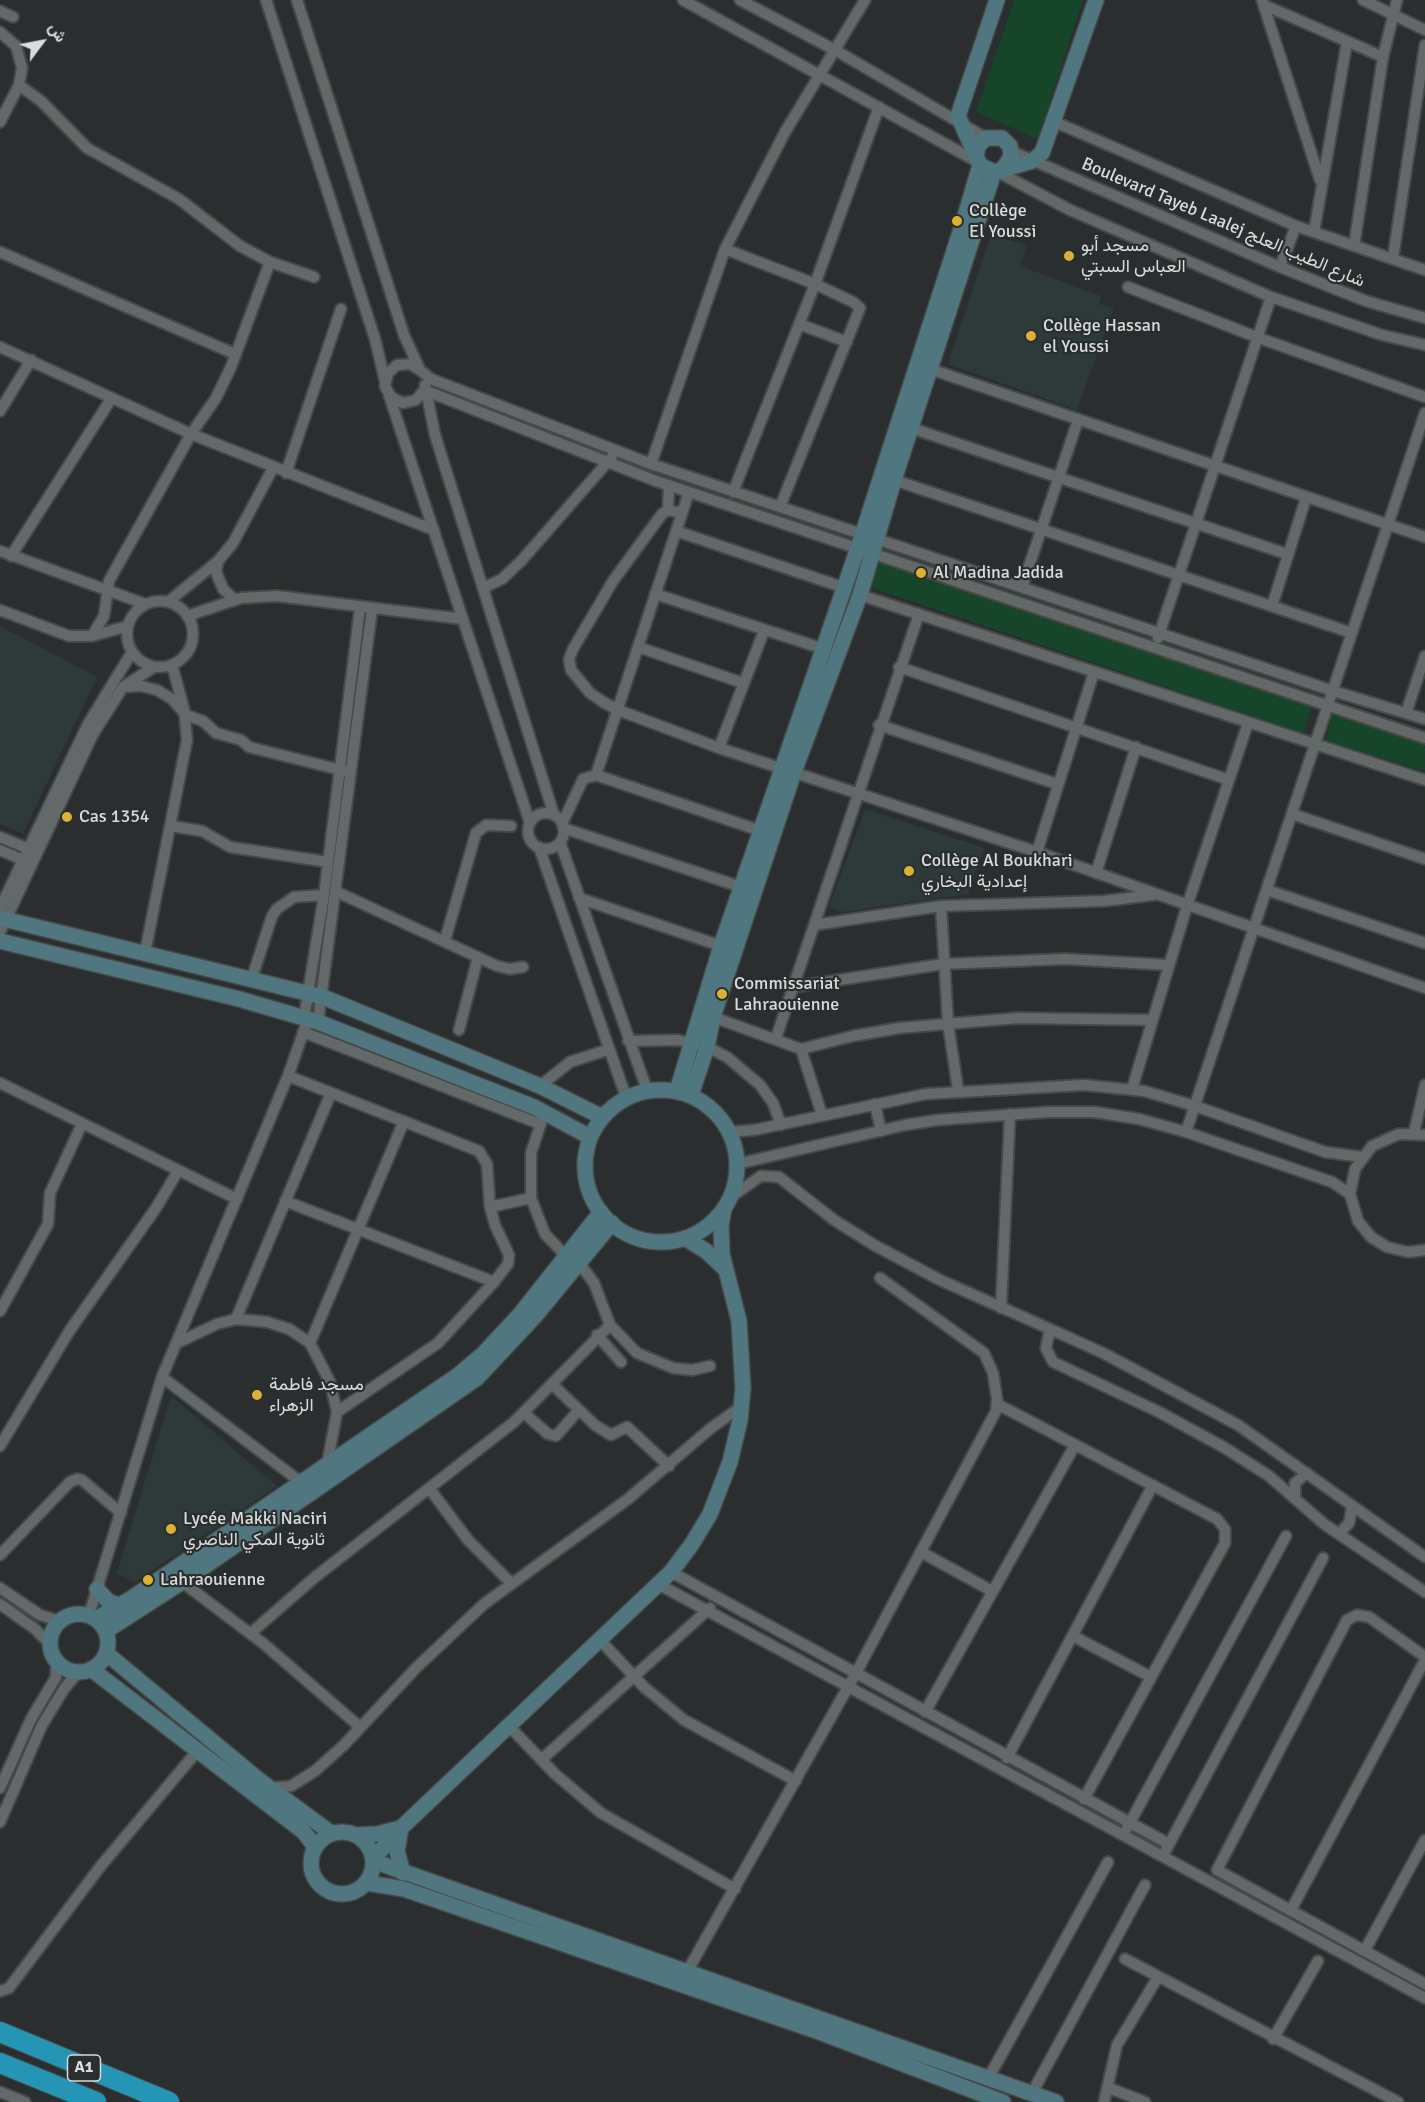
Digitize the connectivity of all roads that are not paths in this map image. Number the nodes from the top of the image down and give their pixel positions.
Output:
1 (266, 0) edge
2 (297, 0) edge
3 (683, 0) edge
4 (740, 0) edge
5 (865, 0) edge
6 (997, 0) edge
7 (1096, 0) edge
8 (1363, 0) edge
9 (1397, 0) edge
10 (1263, 2) edge
11 (0, 11) edge
12 (1393, 13) junction
13 (14, 17) dead end
14 (1425, 30) edge
15 (0, 32) edge
16 (1347, 42) junction
17 (1425, 45) edge
18 (835, 50) junction
19 (1383, 57) junction
20 (820, 74) junction
21 (19, 85) junction
22 (879, 107) junction
23 (0, 122) edge
24 (960, 122) junction
25 (1055, 122) junction
26 (986, 138) junction
27 (1011, 151) junction
28 (978, 161) junction
29 (1032, 161) junction
30 (998, 171) junction
31 (1320, 181) junction
32 (1296, 226) junction
33 (1314, 232) junction
34 (1354, 246) junction
35 (725, 249) junction
36 (0, 252) edge
37 (1393, 258) junction
38 (270, 262) junction
39 (1280, 267) junction
40 (1425, 270) edge
41 (314, 278) dead end
42 (815, 284) junction
43 (1128, 287) dead end
44 (1271, 297) junction
45 (341, 309) dead end
46 (1425, 318) edge
47 (799, 324) junction
48 (1259, 338) junction
49 (847, 342) junction
50 (1425, 345) edge
51 (0, 347) edge
52 (236, 354) junction
53 (31, 360) junction
54 (930, 369) junction
55 (420, 370) junction
56 (385, 383) junction
57 (424, 390) junction
58 (389, 395) junction
59 (1425, 397) edge
60 (111, 399) junction
61 (0, 411) edge
62 (1425, 413) edge
63 (1078, 420) junction
64 (911, 428) junction
65 (191, 434) junction
66 (617, 451) junction
67 (608, 462) junction
68 (651, 464) junction
69 (1214, 466) junction
70 (273, 468) junction
71 (286, 473) junction
72 (1060, 478) junction
73 (894, 480) junction
74 (669, 485) junction
75 (689, 492) junction
76 (733, 492) junction
77 (1306, 498) junction
78 (780, 507) junction
79 (668, 510) junction
80 (682, 513) junction
81 (1196, 522) junction
82 (1389, 524) junction
83 (1042, 528) junction
84 (434, 530) junction
85 (676, 531) junction
86 (1425, 537) edge
87 (867, 543) junction
88 (0, 551) edge
89 (1287, 554) junction
90 (11, 556) junction
91 (218, 561) junction
92 (1179, 576) junction
93 (1022, 587) junction
94 (483, 588) junction
95 (845, 588) junction
96 (107, 591) junction
97 (655, 594) junction
98 (860, 595) junction
99 (235, 600) junction
100 (168, 602) junction
101 (145, 604) junction
102 (1272, 606) junction
103 (360, 608) junction
104 (372, 609) junction
105 (0, 610) edge
106 (919, 614) junction
107 (187, 616) junction
108 (463, 619) junction
109 (128, 626) junction
110 (764, 631) junction
111 (1159, 633) junction
112 (1352, 633) junction
113 (92, 636) junction
114 (639, 647) junction
115 (1155, 647) junction
116 (824, 649) junction
117 (132, 652) junction
118 (1425, 656) edge
119 (172, 665) junction
120 (154, 666) junction
121 (899, 668) junction
122 (1094, 672) junction
123 (743, 683) junction
124 (123, 687) junction
125 (1333, 691) junction
126 (1328, 705) junction
127 (618, 710) junction
128 (1406, 713) junction
129 (186, 715) junction
130 (1425, 719) edge
131 (1248, 723) junction
132 (879, 725) junction
133 (1076, 728) junction
134 (1425, 738) edge
135 (1315, 745) junction
136 (1136, 747) junction
137 (719, 748) junction
138 (339, 770) junction
139 (788, 770) junction
140 (351, 773) junction
141 (596, 775) junction
142 (1229, 780) junction
143 (1425, 780) edge
144 (1057, 784) junction
145 (856, 794) junction
146 (1292, 814) junction
147 (554, 815) junction
148 (530, 823) junction
149 (171, 826) junction
150 (512, 826) dead end
151 (562, 826) junction
152 (760, 831) junction
153 (0, 837) edge
154 (560, 842) junction
155 (538, 847) junction
156 (0, 850) edge
157 (34, 852) junction
158 (1037, 852) junction
159 (1425, 860) edge
160 (328, 862) junction
161 (29, 863) junction
162 (1096, 873) junction
163 (741, 887) junction
164 (1267, 890) junction
165 (337, 892) junction
166 (1155, 894) junction
167 (324, 895) junction
168 (579, 897) junction
169 (941, 906) junction
170 (1187, 906) junction
171 (2, 920) edge
172 (814, 925) junction
173 (1254, 929) junction
174 (445, 940) junction
175 (0, 941) edge
176 (1425, 943) edge
177 (721, 946) junction
178 (145, 953) junction
179 (478, 957) junction
180 (943, 964) junction
181 (1169, 965) junction
182 (523, 967) dead end
183 (252, 978) junction
184 (792, 987) junction
185 (1425, 988) edge
186 (316, 995) junction
187 (713, 1017) junction
188 (1152, 1020) junction
189 (308, 1023) junction
190 (948, 1023) junction
191 (459, 1030) dead end
192 (776, 1038) junction
193 (628, 1041) junction
194 (700, 1045) junction
195 (801, 1049) junction
196 (607, 1050) junction
197 (288, 1076) junction
198 (0, 1083) edge
199 (1425, 1085) edge
200 (540, 1086) junction
201 (1132, 1089) junction
202 (647, 1090) junction
203 (958, 1090) junction
204 (330, 1093) junction
205 (684, 1093) junction
206 (626, 1097) junction
207 (875, 1104) junction
208 (1195, 1106) junction
209 (1010, 1114) junction
210 (822, 1116) junction
211 (602, 1117) junction
212 (542, 1119) junction
213 (404, 1121) junction
214 (82, 1124) junction
215 (781, 1125) junction
216 (881, 1131) junction
217 (729, 1132) junction
218 (1186, 1132) junction
219 (1419, 1134) edge
220 (590, 1137) junction
221 (1362, 1156) junction
222 (737, 1164) junction
223 (178, 1171) junction
224 (1350, 1194) junction
225 (531, 1198) junction
226 (237, 1199) junction
227 (285, 1201) junction
228 (727, 1203) junction
229 (490, 1207) junction
230 (606, 1218) junction
231 (358, 1230) junction
232 (685, 1238) junction
233 (1425, 1250) edge
234 (566, 1256) junction
235 (580, 1264) junction
236 (724, 1268) junction
237 (880, 1278) dead end
238 (495, 1282) junction
239 (1000, 1308) junction
240 (0, 1311) edge
241 (236, 1318) junction
242 (610, 1325) junction
243 (1050, 1329) junction
244 (597, 1335) junction
245 (177, 1343) junction
246 (310, 1343) junction
247 (621, 1362) dead end
248 (710, 1366) dead end
249 (162, 1377) junction
250 (552, 1384) junction
251 (996, 1404) junction
252 (741, 1406) junction
253 (578, 1411) junction
254 (337, 1412) junction
255 (524, 1413) junction
256 (1075, 1445) junction
257 (0, 1446) edge
258 (327, 1465) junction
259 (669, 1466) junction
260 (1307, 1473) junction
261 (302, 1483) junction
262 (1153, 1485) junction
263 (429, 1488) junction
264 (1295, 1499) junction
265 (1352, 1508) junction
266 (121, 1513) junction
267 (1339, 1534) junction
268 (1286, 1536) dead end
269 (921, 1552) junction
270 (0, 1555) edge
271 (1425, 1557) edge
272 (1323, 1558) dead end
273 (671, 1572) junction
274 (182, 1582) junction
275 (512, 1584) junction
276 (658, 1584) junction
277 (0, 1588) edge
278 (98, 1589) junction
279 (992, 1591) junction
280 (1425, 1592) edge
281 (721, 1599) junction
282 (0, 1604) edge
283 (120, 1606) junction
284 (707, 1611) junction
285 (59, 1621) junction
286 (97, 1621) junction
287 (251, 1633) junction
288 (1073, 1636) junction
289 (600, 1640) junction
290 (50, 1644) junction
291 (106, 1653) junction
292 (1425, 1658) edge
293 (56, 1661) junction
294 (85, 1671) junction
295 (856, 1673) junction
296 (632, 1676) junction
297 (1151, 1677) junction
298 (848, 1687) junction
299 (925, 1712) junction
300 (508, 1725) junction
301 (360, 1727) junction
302 (198, 1750) junction
303 (1007, 1758) junction
304 (541, 1760) junction
305 (796, 1781) junction
306 (0, 1788) edge
307 (270, 1788) junction
308 (1084, 1799) junction
309 (0, 1822) edge
310 (1130, 1823) junction
311 (401, 1828) junction
312 (331, 1833) junction
313 (356, 1835) junction
314 (1124, 1835) junction
315 (1425, 1840) edge
316 (1169, 1845) junction
317 (315, 1846) junction
318 (1163, 1856) junction
319 (373, 1860) junction
320 (1108, 1862) dead end
321 (403, 1873) junction
322 (367, 1883) junction
323 (1145, 1885) dead end
324 (735, 1889) junction
325 (1291, 1910) junction
326 (1365, 1950) junction
327 (1125, 1959) dead end
328 (1318, 1961) dead end
329 (688, 1970) junction
330 (1158, 1977) junction
331 (1425, 1984) edge
332 (0, 1991) edge
333 (1425, 1998) edge
334 (0, 2032) edge
335 (1273, 2039) junction
336 (0, 2063) edge
337 (989, 2077) junction
338 (1109, 2088) junction
339 (0, 2092) edge
340 (1032, 2093) junction
341 (26, 2102) edge
342 (96, 2102) edge
343 (169, 2102) edge
344 (1003, 2102) edge
345 (1056, 2102) edge
346 (1104, 2102) edge
347 (1145, 2102) edge
348 (1398, 2102) edge

1 - 56 street
2 - 55 street
3 - 20 street
4 - 18 street
5 - 18 street
6 - 24 street
7 - 25 street
8 - 12 street
9 - 12 street
10 - 16 street
10 - 31 street
11 - 13 street
12 - 14 street
12 - 19 street
15 - 21 street
16 - 19 street
16 - 31 street
17 - 37 street
18 - 20 street
18 - 24 street
19 - 34 street
20 - 22 street
20 - 35 street
21 - 23 street
21 - 38 street
22 - 28 street
22 - 42 street
24 - 26 street
24 - 28 street
25 - 29 street
25 - 32 street
26 - 27 street
26 - 28 street
27 - 29 street, Boulevard Tayeb Laalej شارع الطيب العلج
27 - 30 street
28 - 30 street
28 - 87 street
29 - 30 street
29 - 39 street, Boulevard Tayeb Laalej شارع الطيب العلج
30 - 44 street
30 - 54 street
31 - 33 street
32 - 33 street
32 - 39 street
33 - 34 street
34 - 37 street
35 - 42 street
35 - 68 street
36 - 52 street
37 - 40 street
38 - 41 street
38 - 52 street
39 - 46 street, Boulevard Tayeb Laalej شارع الطيب العلج
42 - 47 street
42 - 49 street
43 - 48 street
44 - 48 street
44 - 50 street
45 - 71 street
47 - 49 street
47 - 76 street
48 - 59 street
48 - 69 street
49 - 78 street
51 - 53 street
52 - 65 street
53 - 60 street
53 - 61 street
54 - 63 street
54 - 64 street
55 - 56 street
55 - 57 street
55 - 66 street
56 - 58 street
57 - 58 street
57 - 67 street
57 - 94 street
58 - 84 street
60 - 65 street
60 - 90 street
62 - 82 street
63 - 69 street
63 - 72 street
64 - 72 street
64 - 73 street
65 - 70 street
65 - 96 street
66 - 67 street
66 - 68 street
67 - 74 street
67 - 94 street
68 - 76 street
69 - 77 street
69 - 81 street
70 - 71 street
70 - 91 street
71 - 84 street
72 - 81 street
72 - 83 street
73 - 83 street
73 - 87 street
74 - 75 street
74 - 79 street
75 - 80 street
75 - 87 street
76 - 78 street
77 - 82 street
77 - 89 street
78 - 87 street
79 - 80 street
79 - 127 street
80 - 85 street
81 - 89 street
81 - 92 street
82 - 86 street
82 - 112 street
83 - 92 street
83 - 93 street
84 - 108 street
85 - 95 street
85 - 97 street
87 - 93 street
87 - 95 street
87 - 98 street
87 - 115 street
88 - 90 street
89 - 102 street
90 - 96 street
91 - 99 street
91 - 100 street
92 - 102 street
92 - 111 street
93 - 111 street
94 - 147 street
95 - 116 street
96 - 101 street
96 - 113 street
97 - 110 street
97 - 114 street
98 - 106 street
98 - 139 street
99 - 103 street
99 - 107 street
100 - 101 street
100 - 107 street
101 - 109 street
102 - 112 street
103 - 104 street
103 - 138 street
104 - 108 street
104 - 140 street
105 - 113 street
106 - 121 street
106 - 122 street
107 - 119 street
108 - 148 street
109 - 113 street
109 - 117 street
110 - 116 street
110 - 123 street
111 - 115 street
111 - 125 street
112 - 125 street
114 - 123 street
114 - 127 street
115 - 126 street
116 - 139 street
117 - 120 street
117 - 157 street
118 - 128 street
119 - 120 street
119 - 129 street
120 - 124 street
121 - 132 street
121 - 133 street
122 - 131 street
122 - 133 street
123 - 137 street
124 - 129 street
124 - 157 street
125 - 126 street
125 - 128 street
126 - 134 street
126 - 135 street
127 - 137 street
127 - 141 street
128 - 130 street
129 - 138 street
129 - 149 street
131 - 135 street
131 - 142 street
132 - 144 street
132 - 145 street
133 - 136 street
133 - 144 street
135 - 143 street
135 - 146 street
136 - 142 street
136 - 162 street
137 - 139 street
138 - 140 street
138 - 160 street
139 - 145 street
139 - 152 street
139 - 187 street
140 - 165 street
141 - 151 street
141 - 152 street
142 - 170 street
144 - 158 street
145 - 158 street
145 - 172 street
146 - 159 street
146 - 164 street
147 - 148 street
147 - 151 street
148 - 155 street
149 - 160 street
149 - 178 street
150 - 174 street
151 - 154 street
151 - 163 street
152 - 163 street
153 - 157 street
154 - 155 street
154 - 168 street
155 - 196 street
156 - 161 street
157 - 161 street
158 - 162 street
160 - 167 street
161 - 171 street
162 - 166 street
163 - 177 street
164 - 173 street
164 - 176 street
165 - 174 street
165 - 186 street
166 - 169 street
166 - 170 street
167 - 183 street
167 - 186 street
168 - 177 street
168 - 193 street
169 - 172 street
169 - 180 street
170 - 173 street
170 - 181 street
171 - 178 street
172 - 184 street
173 - 185 street
173 - 208 street
174 - 179 street
175 - 189 street
177 - 194 street
178 - 183 street
179 - 182 street
179 - 191 street
180 - 181 street
180 - 184 street
180 - 190 street
181 - 188 street
183 - 186 street
184 - 192 street
186 - 189 street
186 - 200 street
187 - 192 street
187 - 194 street
188 - 190 street
188 - 201 street
189 - 197 street
189 - 212 street
190 - 195 street
190 - 203 street
192 - 195 street
193 - 194 street
193 - 202 street
194 - 205 street
194 - 215 street
195 - 210 street
196 - 200 street
196 - 206 street
197 - 204 street
197 - 226 street
198 - 214 street
199 - 219 street
200 - 211 street
201 - 203 street
201 - 208 street
202 - 205 street
202 - 206 street
203 - 207 street
204 - 213 street
204 - 227 street
205 - 217 street
206 - 211 street
207 - 210 street
207 - 216 street
208 - 218 street
208 - 221 street
209 - 216 street
209 - 218 street
209 - 239 street
210 - 215 street
211 - 220 street
212 - 220 street
212 - 225 street
213 - 229 street
213 - 231 street
214 - 223 street
214 - 240 street
215 - 217 street
216 - 222 street
217 - 222 street
218 - 224 street
219 - 221 street
220 - 230 street
221 - 224 street
222 - 228 street
223 - 226 street
223 - 257 street
224 - 233 street
225 - 229 street
225 - 234 street
226 - 245 street
227 - 231 street
227 - 241 street
228 - 232 street
228 - 236 street
228 - 239 street
229 - 238 street
230 - 232 street
230 - 234 street
230 - 235 street
231 - 238 street
231 - 246 street
232 - 236 street
234 - 258 street
235 - 242 street
235 - 274 street
236 - 252 street
237 - 251 street
238 - 254 street
239 - 243 street
241 - 245 street
241 - 246 street
242 - 244 street
242 - 248 street
243 - 260 street
243 - 264 street
244 - 247 street
244 - 250 street
245 - 249 street
246 - 254 street
249 - 261 street
249 - 266 street
250 - 253 street
250 - 255 street
251 - 256 street
251 - 269 street
252 - 259 street
252 - 273 street
253 - 255 street
253 - 259 street
254 - 258 street
255 - 263 street
256 - 262 street
256 - 279 street
258 - 261 street
259 - 275 street
260 - 264 street
260 - 265 street
261 - 283 street
262 - 288 street
262 - 297 street
263 - 275 street
263 - 287 street
264 - 267 street
265 - 267 street
265 - 271 street
266 - 270 street
266 - 278 street
267 - 280 street
268 - 310 street
269 - 279 street
269 - 295 street
272 - 316 street
273 - 276 street
273 - 281 street
274 - 286 street
274 - 287 street
275 - 301 street
276 - 284 street
276 - 289 street
277 - 285 street
278 - 283 street
278 - 286 street
279 - 299 street
281 - 284 street
281 - 295 street
282 - 290 street
283 - 286 street
284 - 296 street
284 - 298 street
285 - 286 street
285 - 290 street
286 - 291 street
287 - 301 street
288 - 297 street
288 - 303 street
289 - 296 street
289 - 300 street
290 - 293 street
291 - 294 street
291 - 307 street
292 - 325 street
292 - 325 street
293 - 294 street
293 - 306 street
294 - 302 street
294 - 309 street
295 - 298 street
295 - 299 street
296 - 304 street
296 - 305 street
297 - 308 street
298 - 305 street
298 - 314 street
299 - 303 street
300 - 304 street
300 - 311 street
301 - 307 street
302 - 317 street
302 - 332 street
303 - 308 street
304 - 324 street
305 - 324 street
307 - 312 street
308 - 310 street
310 - 314 street
310 - 316 street
311 - 313 street
311 - 319 street
311 - 321 street
312 - 313 street
312 - 317 street
313 - 319 street
314 - 318 street
315 - 326 street
316 - 318 street
317 - 322 street
318 - 333 street
319 - 321 street
319 - 322 street
320 - 337 street
321 - 329 street
322 - 344 street
323 - 340 street
324 - 329 street
325 - 326 street
326 - 331 street
327 - 330 street
328 - 335 street
329 - 337 street
330 - 335 street
330 - 338 street
334 - 343 highway, A1
335 - 348 street
336 - 342 highway, A1
337 - 340 street
338 - 346 street
338 - 347 street
339 - 341 street
340 - 345 street

